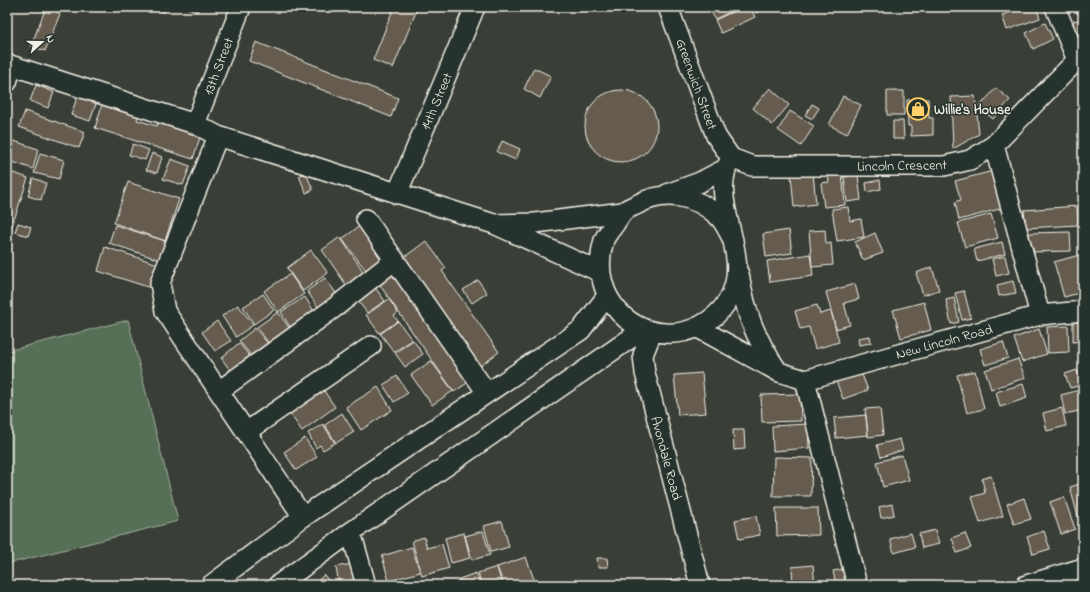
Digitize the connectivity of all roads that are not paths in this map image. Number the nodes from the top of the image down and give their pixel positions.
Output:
1 (241, 7) edge
2 (475, 7) edge
3 (668, 7) edge
4 (1054, 7) edge
5 (1080, 59) edge
6 (9, 71) edge
7 (196, 124) junction
8 (218, 136) junction
9 (994, 145) junction
10 (728, 164) junction
11 (397, 194) junction
12 (648, 198) junction
13 (623, 212) junction
14 (366, 219) dead end
15 (494, 224) junction
16 (733, 240) junction
17 (395, 260) junction
18 (738, 264) junction
19 (600, 272) junction
20 (607, 296) junction
21 (1083, 310) edge
22 (1040, 315) junction
23 (698, 328) junction
24 (648, 331) junction
25 (371, 346) dead end
26 (779, 372) junction
27 (805, 380) junction
28 (218, 391) junction
29 (487, 393) junction
30 (246, 432) junction
31 (303, 517) junction
32 (351, 532) junction
33 (1083, 568) edge
34 (211, 585) edge
35 (278, 585) edge
36 (366, 585) edge
37 (700, 585) edge
38 (857, 585) edge
39 (1026, 585) edge

1 - 7 street, 13th Street
2 - 11 street, 14th Street
3 - 10 street, Greenwich Street
4 - 5 street
5 - 9 street, Lincoln Crescent
6 - 7 street
7 - 8 street
8 - 11 street
8 - 28 street
9 - 10 street, Lincoln Crescent
9 - 22 street
10 - 12 street
10 - 16 street
11 - 15 street
12 - 13 street
12 - 16 street
13 - 15 street
13 - 19 street
14 - 17 street
15 - 19 street
16 - 18 street
17 - 28 street
17 - 29 street
18 - 23 street
18 - 26 street
19 - 20 street
20 - 24 street
20 - 29 street
21 - 22 street, New Lincoln Road
22 - 27 street, New Lincoln Road
23 - 24 street
23 - 26 street
24 - 32 street
24 - 37 street, Avondale Road
25 - 30 street
26 - 27 street
27 - 38 street
28 - 30 street
29 - 31 street
30 - 31 street
31 - 34 street
32 - 35 street
32 - 36 street
33 - 39 street

